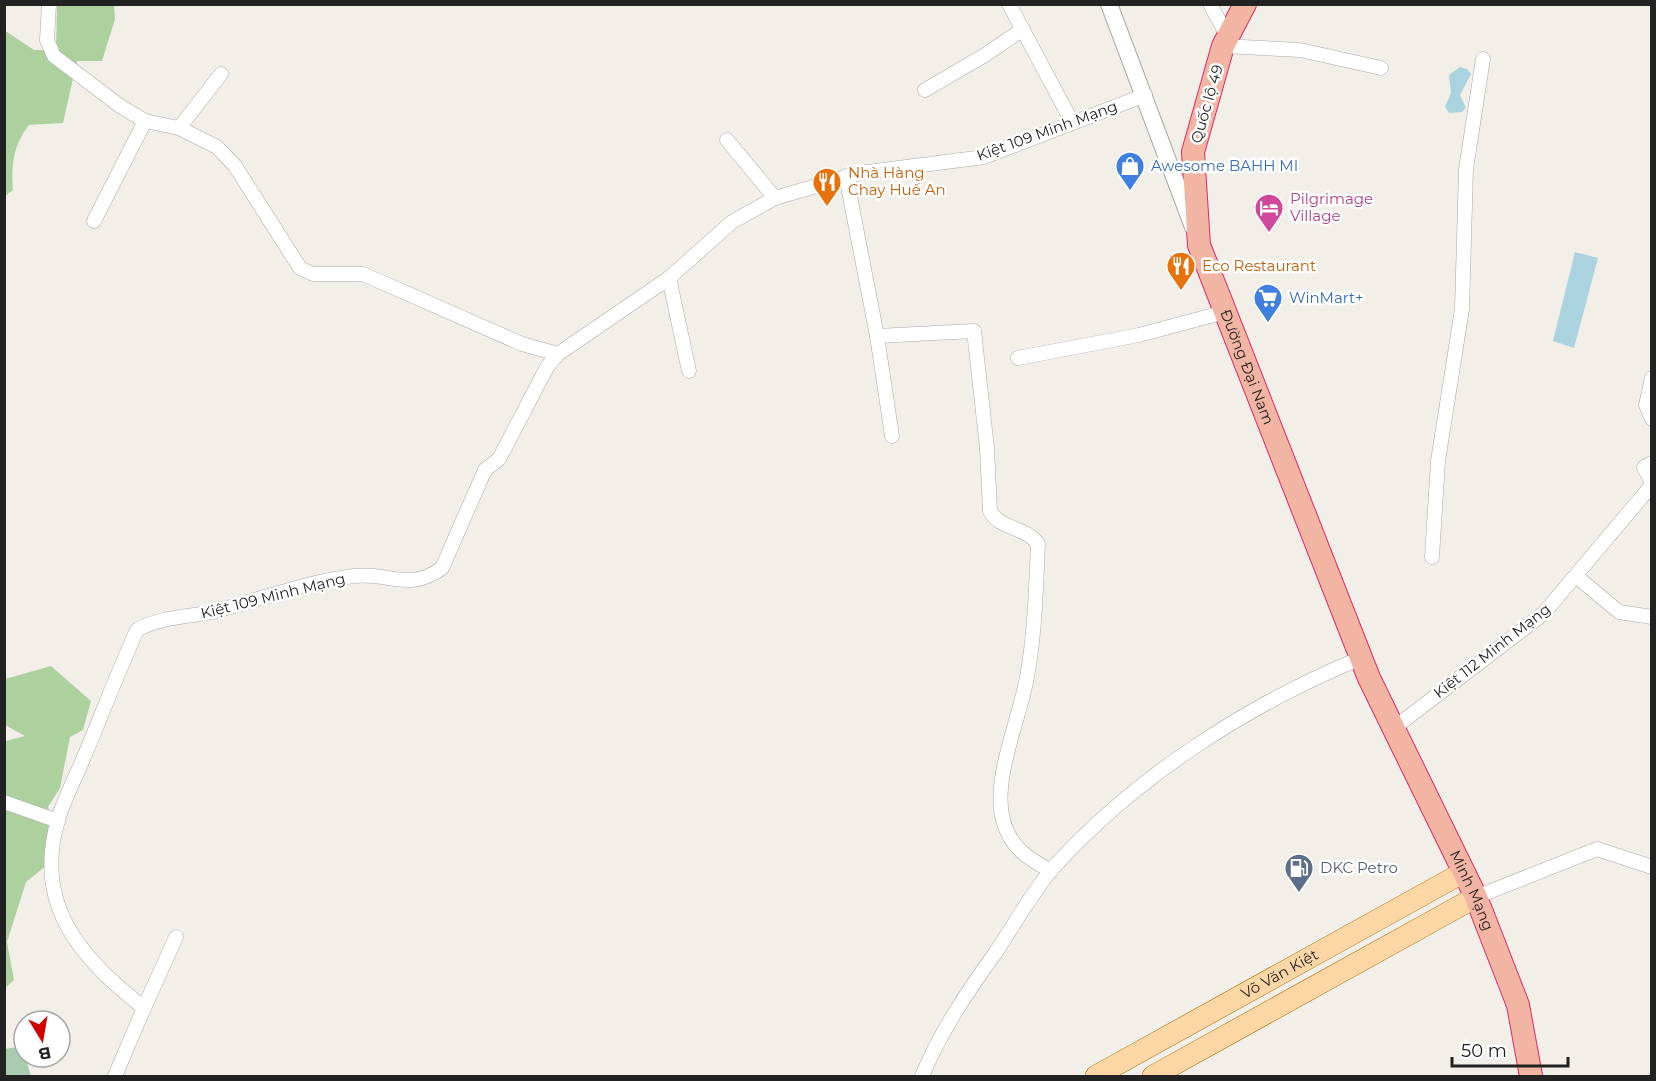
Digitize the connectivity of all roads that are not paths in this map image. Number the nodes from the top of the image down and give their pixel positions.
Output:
1 (49, 4) edge
2 (1009, 4) edge
3 (1109, 4) edge
4 (1210, 4) edge
5 (1245, 4) edge
6 (1023, 29) junction
7 (1226, 41) junction
8 (1483, 59) dead end
9 (1381, 68) dead end
10 (221, 74) dead end
11 (925, 90) dead end
12 (1145, 95) junction
13 (145, 121) junction
14 (1072, 122) junction
15 (179, 128) junction
16 (727, 140) dead end
17 (846, 176) junction
18 (775, 198) junction
19 (94, 221) dead end
20 (1199, 245) junction
21 (669, 278) junction
22 (1226, 312) junction
23 (877, 336) junction
24 (558, 354) junction
25 (1018, 358) dead end
26 (689, 371) dead end
27 (1652, 378) edge
28 (1652, 419) edge
29 (892, 436) dead end
30 (1652, 463) edge
31 (1652, 484) edge
32 (1432, 557) dead end
33 (1576, 576) junction
34 (1652, 617) edge
35 (1361, 658) junction
36 (1394, 728) junction
37 (4, 802) edge
38 (58, 820) junction
39 (1652, 867) edge
40 (1051, 871) junction
41 (1464, 872) junction
42 (1476, 897) junction
43 (176, 937) dead end
44 (144, 1008) junction
45 (1530, 1069) edge
46 (115, 1077) edge
47 (922, 1077) edge
48 (1096, 1077) edge
49 (1153, 1077) edge

1 - 13 street
2 - 6 street
3 - 12 street, Đường Đại Nam
4 - 7 street
5 - 7 highway, Quốc lộ 49
6 - 11 street
6 - 14 street
7 - 9 street
7 - 20 highway, Quốc lộ 49
8 - 32 street
10 - 15 street
12 - 14 street, Kiệt 109 Minh Mạng
12 - 20 street, Đường Đại Nam
13 - 15 street
13 - 19 street
14 - 17 street, Kiệt 109 Minh Mạng
15 - 24 street
16 - 18 street
17 - 18 street, Kiệt 109 Minh Mạng
17 - 23 street
18 - 21 street, Kiệt 109 Minh Mạng
20 - 22 highway, Đường Đại Nam
21 - 24 street, Kiệt 109 Minh Mạng
21 - 26 street
22 - 25 street
22 - 35 highway, Đường Đại Nam
23 - 29 street
23 - 40 street
24 - 38 street, Kiệt 109 Minh Mạng
27 - 28 street
30 - 31 street, Kiệt 112 Minh Mạng
31 - 33 street, Kiệt 112 Minh Mạng
33 - 34 street
33 - 36 street, Kiệt 112 Minh Mạng
35 - 36 highway, Đường Đại Nam
35 - 40 street
36 - 41 highway, Minh Mạng
37 - 38 street
38 - 44 street, Kiệt 109 Minh Mạng
39 - 42 street
40 - 47 street
41 - 42 highway, Minh Mạng
41 - 48 main road, Võ Văn Kiệt
42 - 45 highway, Minh Mạng
42 - 49 main road, Võ Văn Kiệt
43 - 44 street
44 - 46 street

